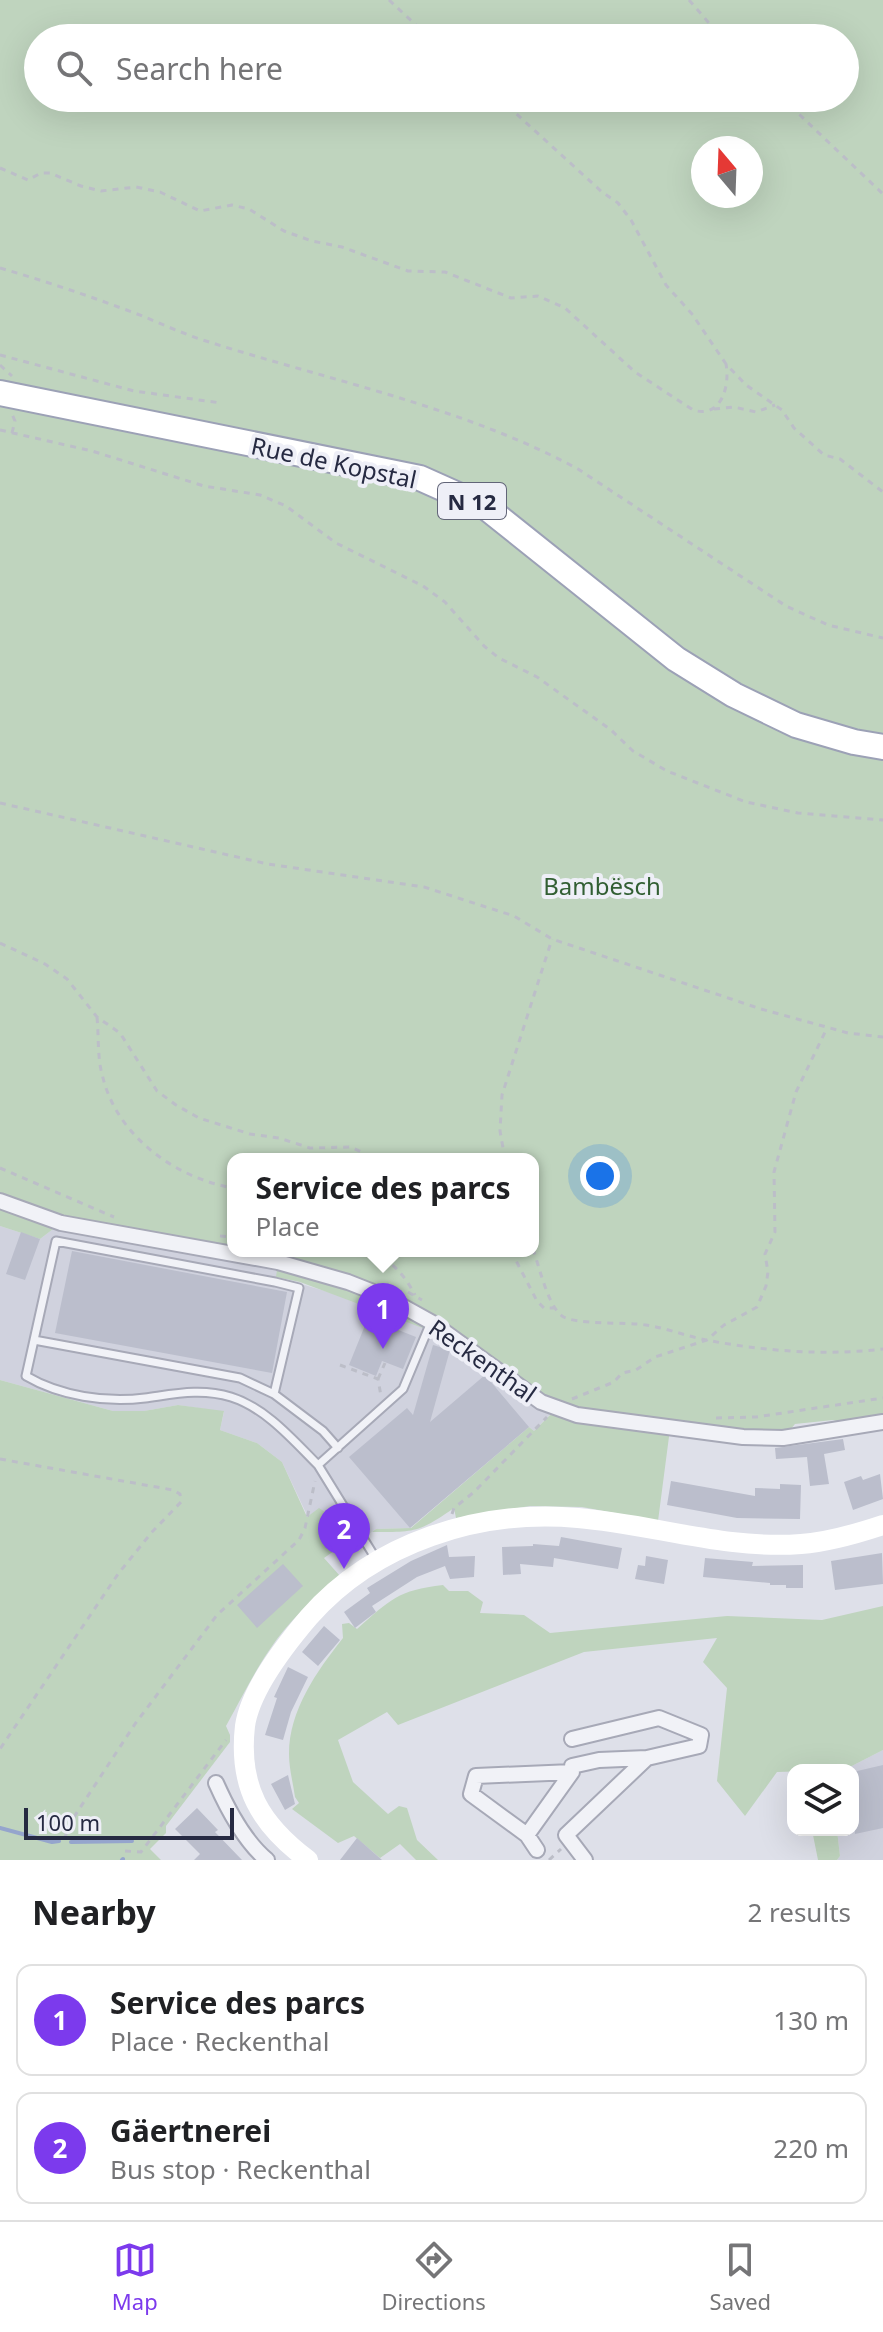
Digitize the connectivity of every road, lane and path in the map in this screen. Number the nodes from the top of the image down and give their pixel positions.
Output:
1 (389, 0) edge
2 (689, 0) edge
3 (415, 24) edge
4 (710, 24) edge
5 (514, 112) edge
6 (797, 112) edge
7 (0, 168) edge
8 (883, 194) edge
9 (0, 268) edge
10 (0, 355) edge
11 (726, 364) junction
12 (0, 393) edge
13 (221, 403) dead end
14 (775, 405) junction
15 (713, 409) junction
16 (15, 421) dead end
17 (0, 430) edge
18 (12, 433) junction
19 (883, 492) edge
20 (883, 638) edge
21 (883, 747) edge
22 (0, 803) edge
23 (883, 820) edge
24 (552, 939) junction
25 (0, 943) edge
26 (97, 1017) junction
27 (827, 1028) junction
28 (883, 1037) edge
29 (364, 1153) edge
30 (504, 1153) edge
31 (0, 1168) edge
32 (227, 1186) edge
33 (0, 1201) edge
34 (122, 1221) dead end
35 (61, 1223) junction
36 (56, 1241) junction
37 (227, 1253) edge
38 (247, 1257) joint
39 (383, 1257) edge
40 (514, 1257) edge
41 (536, 1257) edge
42 (244, 1276) junction
43 (415, 1295) dead end
44 (554, 1308) junction
45 (431, 1322) junction
46 (34, 1340) junction
47 (707, 1340) junction
48 (883, 1349) edge
49 (385, 1363) dead end
50 (340, 1365) dead end
51 (378, 1379) junction
52 (274, 1394) junction
53 (883, 1398) edge
54 (582, 1401) dead end
55 (385, 1407) junction
56 (556, 1408) junction
57 (714, 1418) dead end
58 (883, 1422) edge
59 (338, 1448) junction
60 (0, 1459) edge
61 (318, 1465) junction
62 (883, 1525) edge
63 (444, 1532) junction
64 (378, 1561) junction
65 (230, 1735) dead end
66 (572, 1739) dead end
67 (0, 1749) edge
68 (647, 1758) junction
69 (572, 1769) junction
70 (216, 1783) dead end
71 (527, 1835) junction
72 (566, 1835) junction
73 (64, 1839) dead end
74 (125, 1851) dead end
75 (540, 1854) joint
76 (267, 1860) edge
77 (308, 1860) edge
78 (585, 1860) edge

1 - 3 path
2 - 4 path
5 - 11 path
6 - 8 path
7 - 15 path
9 - 20 path
10 - 13 path
11 - 14 path
11 - 15 path
12 - 21 main road, Rue de Kopstal / N 12
14 - 15 path
14 - 19 path
16 - 18 path
17 - 18 path
18 - 23 path
22 - 24 path
24 - 27 path
24 - 30 path
25 - 26 path
26 - 29 path
26 - 32 path
27 - 28 path
27 - 47 path
31 - 34 path
33 - 35 street, Reckenthal
35 - 36 lane
35 - 37 street, Reckenthal
36 - 42 lane
36 - 46 lane
38 - 42 lane
38 - 45 street, Reckenthal
39 - 43 path
40 - 44 path
41 - 44 path
42 - 52 lane
44 - 47 path
45 - 55 lane
45 - 56 street, Reckenthal
46 - 52 lane
46 - 61 lane
47 - 48 path
47 - 54 path
49 - 51 path
50 - 51 path
51 - 55 path
52 - 59 lane
53 - 57 path
55 - 59 lane
56 - 58 street, Reckenthal
56 - 63 path
59 - 61 lane
60 - 67 path
61 - 64 lane
61 - 73 path
62 - 63 main road
63 - 64 main road
64 - 77 main road
65 - 74 path
66 - 68 street
68 - 69 street
68 - 72 street
69 - 71 street
69 - 71 street
70 - 76 street
71 - 75 street
72 - 75 path
72 - 78 street

